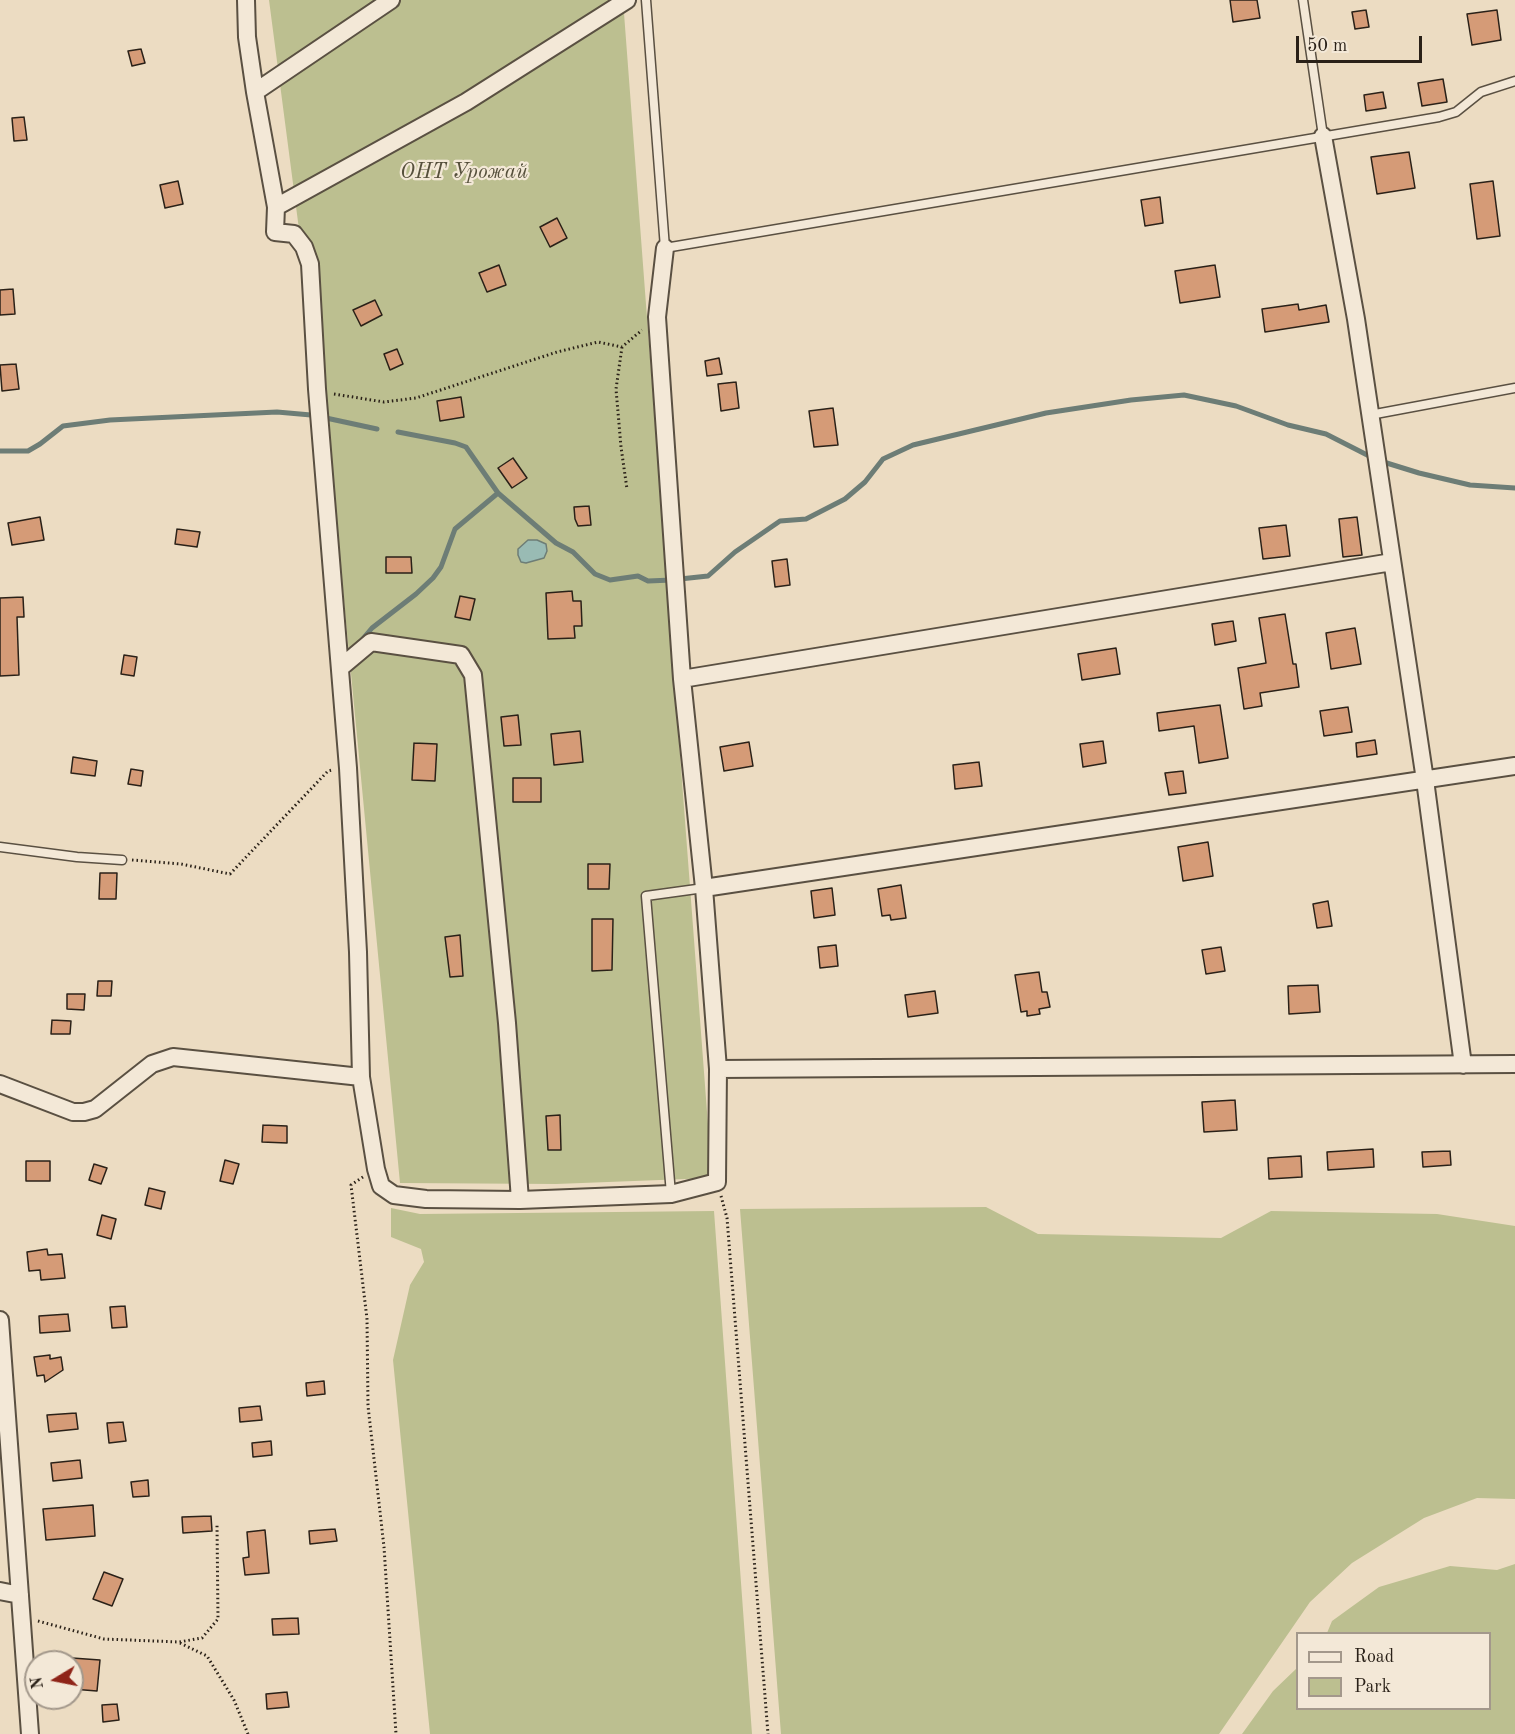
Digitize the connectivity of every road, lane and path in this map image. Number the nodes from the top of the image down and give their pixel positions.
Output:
1 (246, 0) edge
2 (391, 0) edge
3 (627, 0) edge
4 (646, 0) edge
5 (1303, 0) edge
6 (1515, 81) edge
7 (255, 92) junction
8 (1323, 136) junction
9 (276, 207) junction
10 (665, 248) junction
11 (657, 317) junction
12 (622, 347) junction
13 (1515, 388) edge
14 (317, 389) junction
15 (1370, 415) junction
16 (627, 489) dead end
17 (1392, 562) junction
18 (340, 668) junction
19 (682, 679) junction
20 (1515, 766) edge
21 (348, 768) junction
22 (1425, 780) junction
23 (0, 847) edge
24 (122, 860) joint
25 (704, 888) junction
26 (1515, 1064) edge
27 (1463, 1065) junction
28 (718, 1069) junction
29 (362, 1077) junction
30 (0, 1084) edge
31 (376, 1169) junction
32 (717, 1182) junction
33 (671, 1194) junction
34 (520, 1200) junction
35 (0, 1320) edge
36 (217, 1525) dead end
37 (0, 1591) edge
38 (20, 1595) junction
39 (22, 1617) junction
40 (179, 1642) junction
41 (30, 1734) edge
42 (248, 1734) edge
43 (396, 1734) edge
44 (768, 1734) edge

1 - 7 street
2 - 7 street
3 - 9 street
4 - 10 lane
5 - 8 lane
6 - 8 lane
7 - 9 street
8 - 10 lane
8 - 15 street
9 - 14 street
10 - 11 street
11 - 12 path
11 - 19 street
12 - 14 path
12 - 16 path
13 - 15 lane
14 - 18 street
15 - 17 street
17 - 19 street
17 - 22 street
18 - 21 street
18 - 34 street
19 - 25 street
20 - 22 street
21 - 24 path
21 - 29 street
22 - 25 street
22 - 27 street
23 - 24 lane
25 - 28 street
25 - 33 lane
26 - 27 street
27 - 28 street
28 - 32 street
29 - 30 street
29 - 31 street
31 - 34 street
31 - 43 path
32 - 33 street
32 - 44 path
33 - 34 street
35 - 38 street
36 - 40 path
37 - 38 street
38 - 39 street
39 - 40 path
39 - 41 street
40 - 42 path

